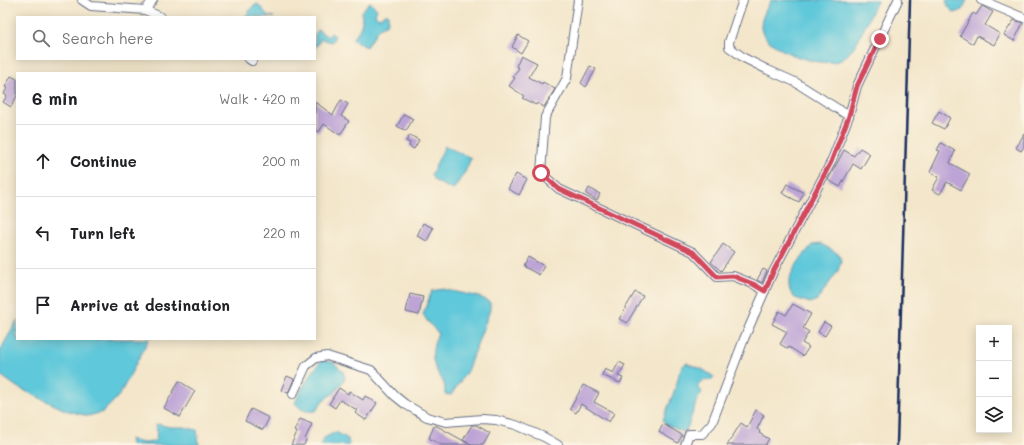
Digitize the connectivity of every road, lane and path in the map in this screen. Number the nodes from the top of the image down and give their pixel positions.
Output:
1 (82, 0) edge
2 (153, 0) edge
3 (578, 0) edge
4 (743, 0) edge
5 (898, 0) edge
6 (981, 0) edge
7 (145, 10) junction
8 (159, 16) edge
9 (1024, 18) edge
10 (849, 116) junction
11 (765, 291) junction
12 (293, 394) dead end
13 (558, 445) edge
14 (685, 445) edge

1 - 7 street
2 - 7 street
3 - 11 street
4 - 10 street
5 - 10 street
6 - 9 street
7 - 8 street
10 - 11 street
11 - 14 street
12 - 13 street

